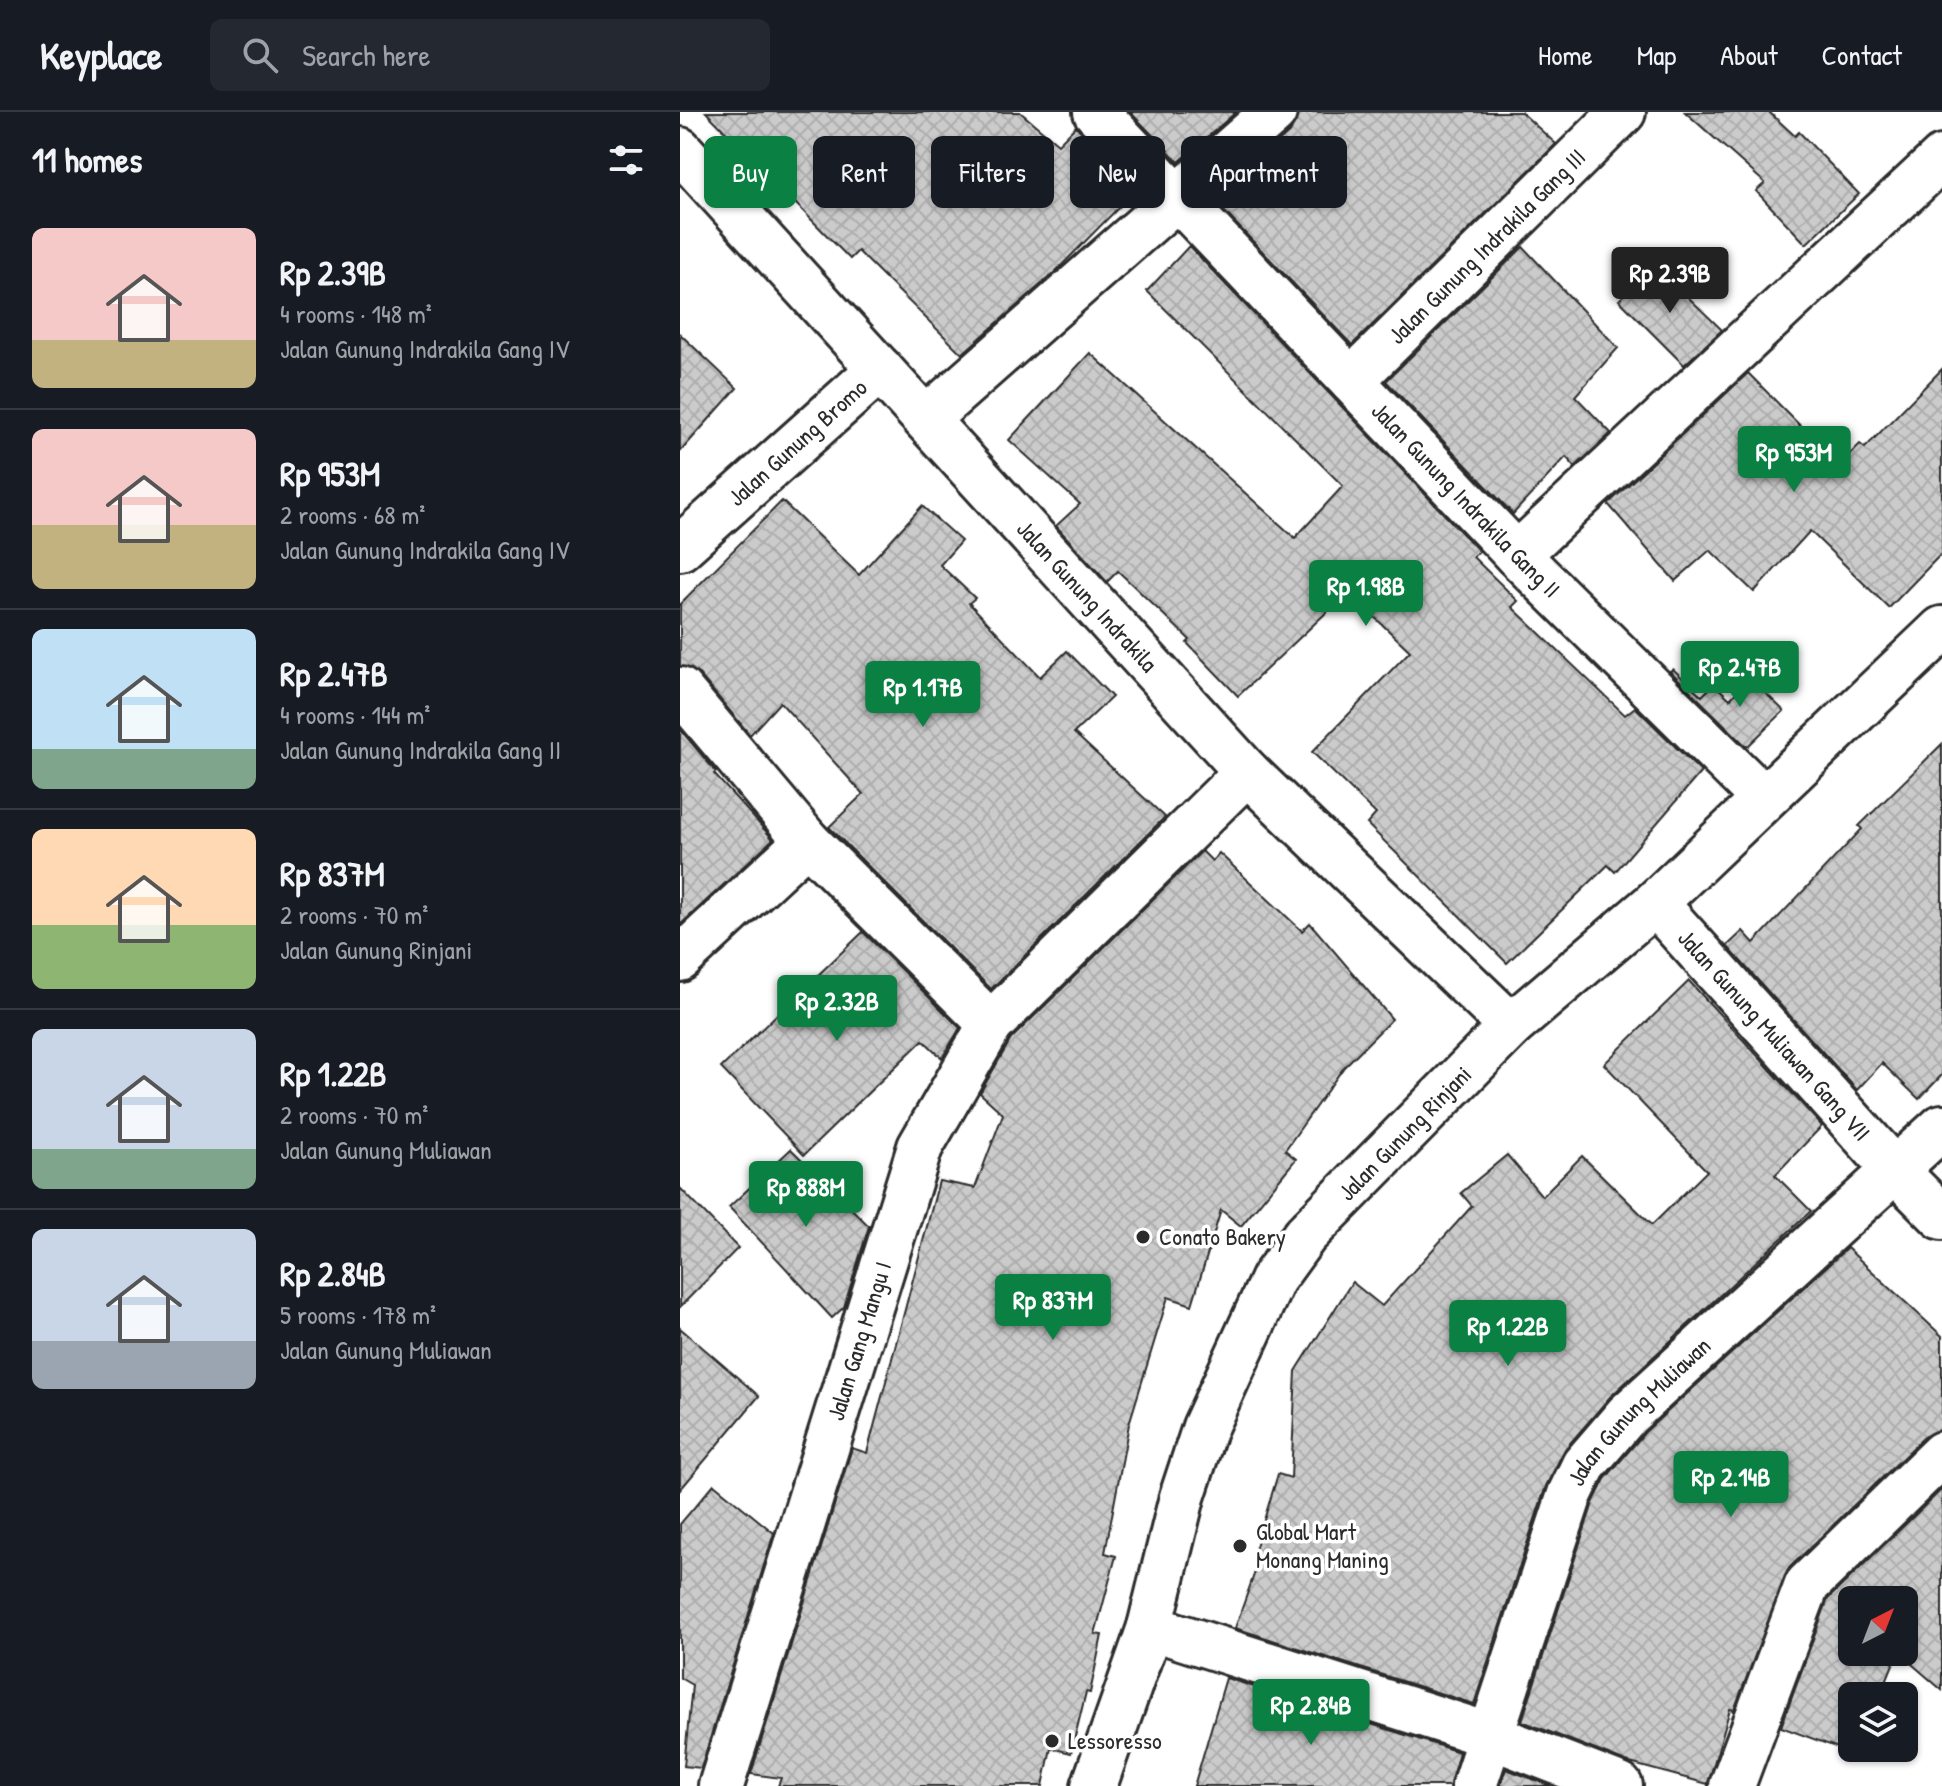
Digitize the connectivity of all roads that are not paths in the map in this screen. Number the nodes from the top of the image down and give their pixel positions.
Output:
1 (1096, 112) edge
2 (1274, 112) edge
3 (1623, 112) edge
4 (680, 150) edge
5 (1942, 158) edge
6 (1173, 197) junction
7 (880, 369) junction
8 (1352, 380) junction
9 (926, 419) junction
10 (680, 548) edge
11 (1517, 555) junction
12 (1942, 629) edge
13 (680, 690) edge
14 (1247, 772) junction
15 (1763, 798) junction
16 (807, 841) junction
17 (1655, 903) junction
18 (680, 959) edge
19 (991, 1024) junction
20 (1511, 1026) junction
21 (1942, 1127) edge
22 (1894, 1169) junction
23 (1942, 1217) edge
24 (1942, 1454) edge
25 (1150, 1627) junction
26 (1488, 1735) junction
27 (721, 1786) edge
28 (1094, 1786) edge
29 (1474, 1786) edge
30 (1620, 1786) edge
31 (1732, 1786) edge

1 - 6 street, Jalan Gunung Indrakila Gang II
2 - 6 street
3 - 8 street, Jalan Gunung Indrakila Gang III
4 - 7 street, Jalan Gunung Indrakila
5 - 11 street
6 - 8 street, Jalan Gunung Indrakila Gang II
6 - 9 street
7 - 9 street, Jalan Gunung Indrakila
7 - 10 street, Jalan Gunung Bromo
8 - 11 street, Jalan Gunung Indrakila Gang II
9 - 14 street, Jalan Gunung Indrakila
11 - 15 street, Jalan Gunung Indrakila Gang II
12 - 15 street, Jalan Gunung Rinjani
13 - 16 street
14 - 19 street, Jalan Gang Mangu I
14 - 20 street, Jalan Gunung Indrakila
15 - 17 street, Jalan Gunung Rinjani
16 - 18 street
16 - 19 street
17 - 20 street, Jalan Gunung Rinjani
17 - 22 street, Jalan Gunung Muliawan Gang VII
19 - 27 street, Jalan Gang Mangu I
20 - 25 street, Jalan Gunung Rinjani
21 - 22 street, Jalan Gunung Muliawan
22 - 23 street, Jalan Gunung Muliawan Gang VII
22 - 26 street, Jalan Gunung Muliawan
24 - 31 street
25 - 26 street
25 - 28 street, Jalan Gunung Rinjani
26 - 29 street, Jalan Gunung Muliawan
26 - 30 street

